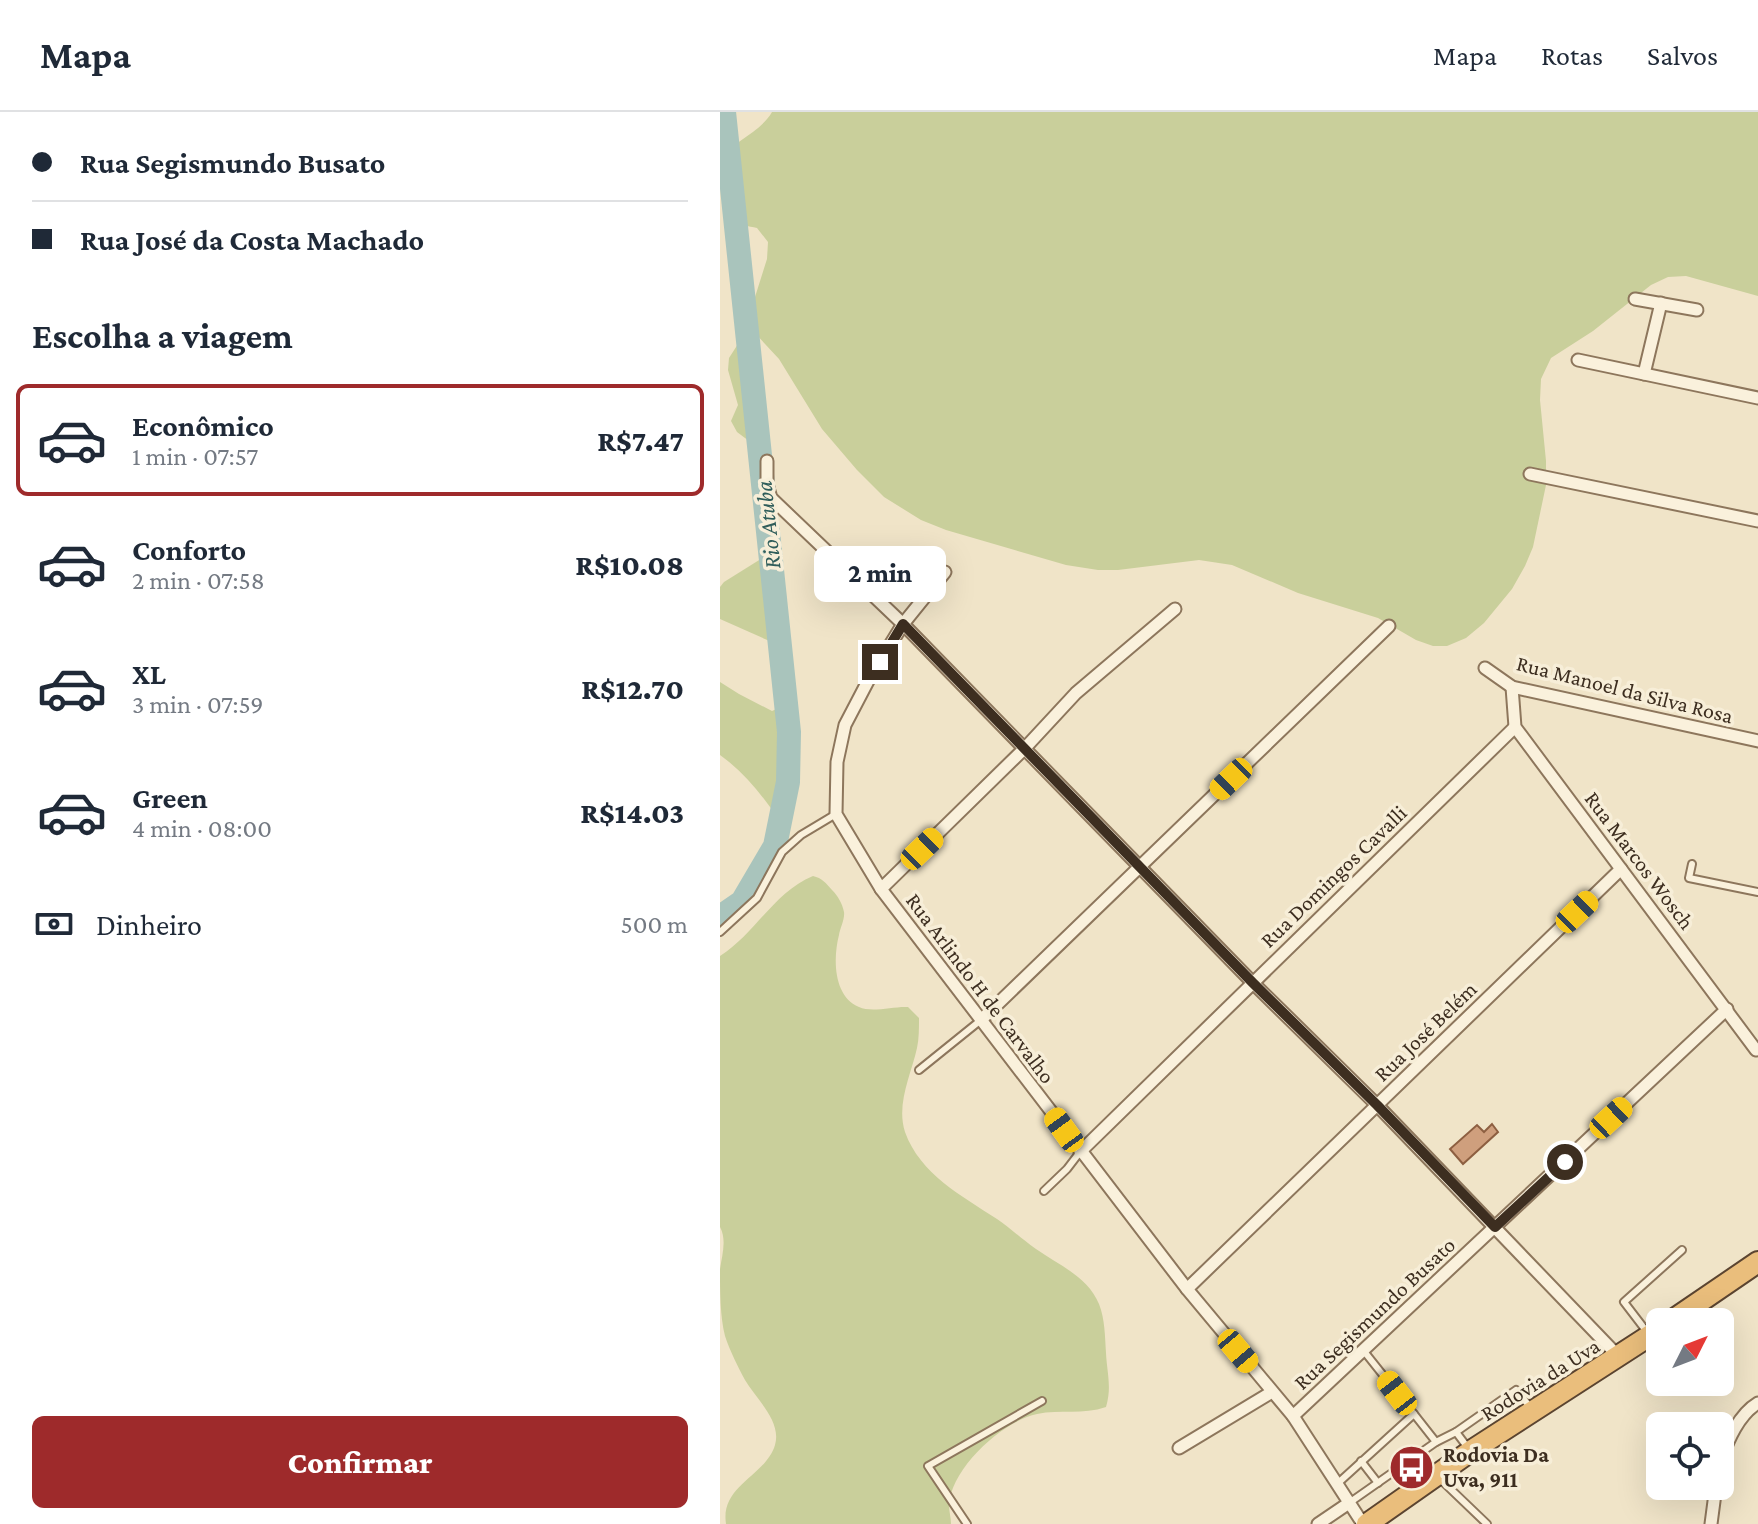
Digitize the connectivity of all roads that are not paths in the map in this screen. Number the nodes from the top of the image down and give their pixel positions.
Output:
1 (1635, 299) dead end
2 (1661, 303) junction
3 (1697, 310) dead end
4 (1578, 360) dead end
5 (1644, 374) junction
6 (1758, 398) edge
7 (767, 461) dead end
8 (1530, 474) dead end
9 (1758, 521) edge
10 (945, 572) dead end
11 (1175, 609) dead end
12 (903, 624) junction
13 (1389, 626) dead end
14 (1485, 668) dead end
15 (1512, 687) junction
16 (1515, 727) junction
17 (1758, 741) edge
18 (1025, 748) junction
19 (836, 814) junction
20 (1692, 864) dead end
21 (1141, 867) junction
22 (1621, 869) junction
23 (881, 889) junction
24 (1758, 892) edge
25 (720, 932) edge
26 (1253, 983) junction
27 (1727, 1009) junction
28 (981, 1020) junction
29 (1757, 1048) edge
30 (919, 1070) dead end
31 (1377, 1105) junction
32 (1080, 1152) junction
33 (1044, 1191) dead end
34 (1495, 1227) junction
35 (1682, 1250) dead end
36 (1758, 1262) edge
37 (1187, 1289) junction
38 (1691, 1308) edge
39 (1646, 1323) edge
40 (1646, 1338) edge
41 (1363, 1350) junction
42 (1619, 1357) junction
43 (1272, 1392) junction
44 (1042, 1401) dead end
45 (1758, 1403) edge
46 (1534, 1411) junction
47 (1414, 1414) junction
48 (1293, 1416) junction
49 (1734, 1431) edge
50 (1456, 1432) junction
51 (1436, 1442) junction
52 (1179, 1448) dead end
53 (1471, 1451) junction
54 (1361, 1461) junction
55 (1436, 1475) junction
56 (1378, 1483) junction
57 (1337, 1484) junction
58 (1714, 1500) edge
59 (1349, 1503) junction
60 (967, 1524) edge
61 (1318, 1524) edge
62 (1365, 1524) edge
63 (1487, 1524) edge
64 (1711, 1524) edge

1 - 2 street
2 - 3 street
2 - 5 street
4 - 5 street
5 - 6 street
7 - 12 street
8 - 9 street
10 - 12 street
11 - 18 street
12 - 18 street
12 - 19 street
13 - 21 street
14 - 15 street, Rua Manoel da Silva Rosa
15 - 16 street
15 - 17 street, Rua Manoel da Silva Rosa
16 - 22 street, Rua Marcos Wosch
16 - 26 street, Rua Domingos Cavalli
18 - 21 street
18 - 23 street
19 - 23 street, Rua Arlindo H de Carvalho
19 - 25 lane
20 - 24 lane
21 - 26 street
21 - 28 street
22 - 27 street, Rua Marcos Wosch
22 - 31 street, Rua José Belém
23 - 28 street, Rua Arlindo H de Carvalho
26 - 31 street
26 - 32 street, Rua Domingos Cavalli
27 - 29 street, Rua Marcos Wosch
27 - 34 street, Rua Segismundo Busato
28 - 30 lane
28 - 32 street, Rua Arlindo H de Carvalho
31 - 34 street
31 - 37 street, Rua José Belém
32 - 33 lane, Rua Domingos Cavalli
32 - 37 street, Rua Arlindo H de Carvalho
34 - 41 street, Rua Segismundo Busato
34 - 42 street
35 - 39 lane
36 - 38 highway
37 - 43 street, Rua Arlindo H de Carvalho
40 - 42 highway, Rodovia da Uva
41 - 47 lane
41 - 48 street, Rua Segismundo Busato
42 - 46 highway, Rodovia da Uva
43 - 48 street, Rua Arlindo H de Carvalho
43 - 52 street
44 - 60 lane
45 - 49 street
46 - 50 lane
46 - 53 highway, Rodovia da Uva
47 - 51 lane
47 - 54 lane
48 - 57 street, Rua Arlindo H de Carvalho
50 - 51 lane
50 - 53 lane
51 - 56 lane
53 - 55 highway, Rodovia da Uva
54 - 56 lane
54 - 57 lane
55 - 62 highway, Rodovia da Uva
55 - 63 lane
56 - 59 lane
57 - 59 street, Rua Arlindo H de Carvalho
58 - 64 street
59 - 61 street
59 - 62 street, Rua Arlindo H de Carvalho

